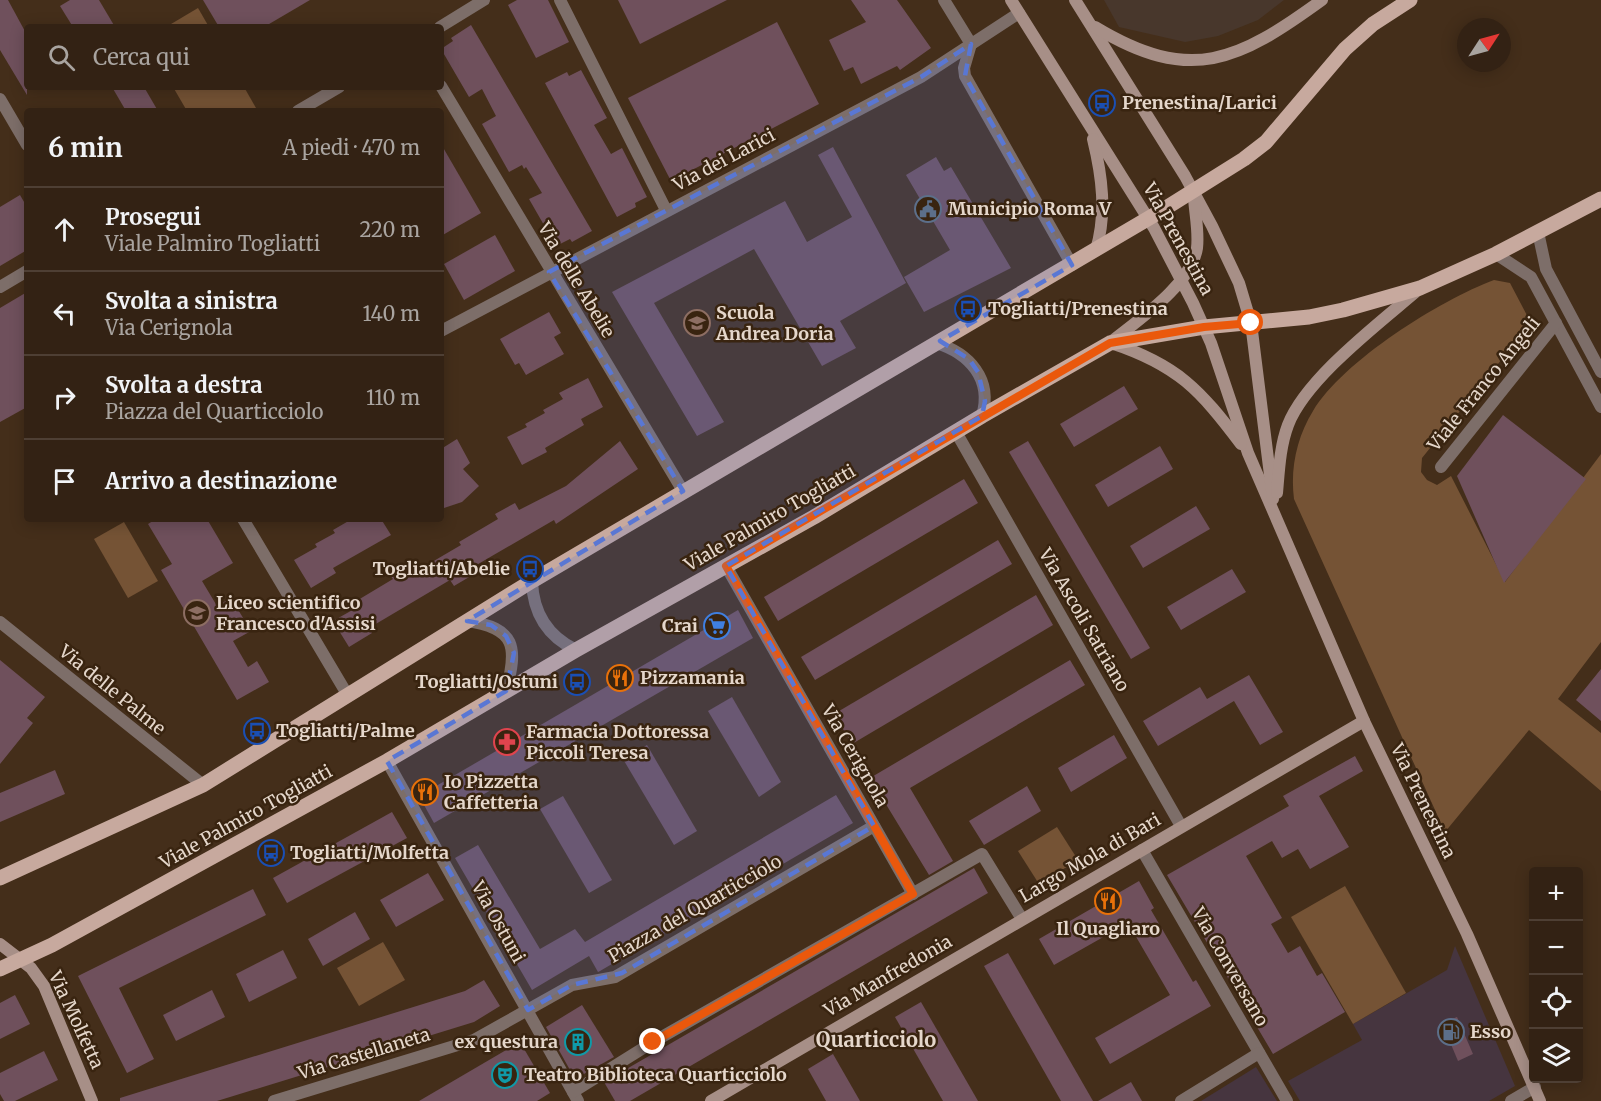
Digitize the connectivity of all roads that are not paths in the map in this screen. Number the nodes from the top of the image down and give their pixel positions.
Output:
1 (484, 0) edge
2 (560, 0) edge
3 (944, 0) edge
4 (1011, 0) edge
5 (1075, 0) edge
6 (1322, 0) edge
7 (1410, 0) edge
8 (1019, 13) junction
9 (444, 25) edge
10 (1091, 25) junction
11 (971, 44) junction
12 (334, 90) edge
13 (443, 90) edge
14 (0, 99) edge
15 (303, 108) edge
16 (1091, 129) junction
17 (24, 140) edge
18 (1193, 191) junction
19 (1601, 199) edge
20 (666, 210) junction
21 (1149, 219) junction
22 (1538, 232) junction
23 (1096, 250) junction
24 (1496, 254) junction
25 (1072, 265) junction
26 (549, 272) junction
27 (24, 273) edge
28 (1181, 280) junction
29 (0, 287) edge
30 (1420, 288) junction
31 (1251, 323) junction
32 (1556, 323) junction
33 (1204, 327) junction
34 (444, 329) edge
35 (936, 343) junction
36 (1110, 343) junction
37 (1601, 372) edge
38 (1601, 407) edge
39 (982, 416) junction
40 (956, 432) junction
41 (1248, 453) junction
42 (1441, 467) dead end
43 (683, 491) junction
44 (1275, 515) junction
45 (245, 522) edge
46 (726, 566) junction
47 (532, 581) junction
48 (467, 621) junction
49 (0, 622) edge
50 (576, 650) junction
51 (506, 691) junction
52 (347, 694) junction
53 (1364, 721) junction
54 (387, 761) junction
55 (203, 785) junction
56 (874, 826) junction
57 (1181, 826) junction
58 (1142, 850) junction
59 (0, 878) edge
60 (913, 894) junction
61 (1022, 920) junction
62 (0, 944) edge
63 (20, 959) junction
64 (0, 969) edge
65 (528, 1010) junction
66 (1259, 1053) junction
67 (1535, 1087) junction
68 (575, 1096) edge
69 (92, 1101) edge
70 (274, 1101) edge
71 (711, 1101) edge
72 (1181, 1101) edge
73 (1287, 1101) edge
74 (1511, 1101) edge
75 (1540, 1101) edge

1 - 9 street
2 - 20 street
3 - 11 street
4 - 8 main road, Via Prenestina
5 - 10 main road, Via Prenestina
6 - 10 main road
7 - 18 main road
8 - 11 street, Via dei Larici
8 - 16 main road, Via Prenestina
10 - 18 main road, Via Prenestina
11 - 20 street, Via dei Larici
11 - 25 street
12 - 15 street
13 - 26 street, Via delle Abelie
14 - 17 street
16 - 21 main road, Via Prenestina
16 - 23 main road
18 - 21 main road
18 - 28 main road
18 - 31 main road, Via Prenestina
19 - 22 main road, Viale Palmiro Togliatti
20 - 26 street, Via dei Larici
21 - 23 main road
21 - 28 main road, Via Prenestina
22 - 24 main road, Viale Palmiro Togliatti
22 - 37 street
23 - 25 main road
24 - 30 main road, Viale Palmiro Togliatti
24 - 32 street, Viale Franco Angeli
25 - 35 main road
26 - 34 street, Via dei Larici
26 - 43 street, Via delle Abelie
27 - 29 street
28 - 33 main road, Via Prenestina
28 - 36 main road, Viale Palmiro Togliatti
30 - 31 main road, Viale Palmiro Togliatti
30 - 44 main road
31 - 33 main road, Viale Palmiro Togliatti
31 - 44 main road, Via Prenestina
32 - 38 street, Viale Franco Angeli
32 - 42 street, Viale Franco Angeli
33 - 36 main road, Viale Palmiro Togliatti
33 - 41 main road, Via Prenestina
35 - 39 street
35 - 43 main road
36 - 39 main road, Viale Palmiro Togliatti
36 - 41 main road
39 - 40 main road, Viale Palmiro Togliatti
40 - 46 main road, Viale Palmiro Togliatti
40 - 57 street, Via Ascoli Satriano
41 - 44 main road, Via Prenestina
43 - 47 main road
44 - 53 main road, Via Prenestina
45 - 52 street
46 - 50 main road, Viale Palmiro Togliatti
46 - 56 street, Via Cerignola
47 - 48 main road
47 - 50 street
48 - 51 street
48 - 52 main road
49 - 55 street, Via delle Palme
50 - 51 main road, Viale Palmiro Togliatti
51 - 54 main road, Viale Palmiro Togliatti
52 - 55 main road
53 - 57 main road
53 - 67 main road, Via Prenestina
54 - 63 main road, Viale Palmiro Togliatti
54 - 65 street, Via Ostuni
55 - 59 main road
56 - 60 street, Via Cerignola
56 - 65 street, Piazza del Quarticciolo
57 - 58 main road, Largo Mola di Bari
58 - 61 main road, Largo Mola di Bari
58 - 66 street, Via Conversano
60 - 61 street, Largo Mola di Bari
60 - 68 street
61 - 71 main road, Via Manfredonia
62 - 63 main road, Via Molfetta
63 - 64 main road, Viale Palmiro Togliatti
63 - 69 main road, Via Molfetta
65 - 68 street, Via Ostuni
65 - 70 street, Via Castellaneta
66 - 72 street
66 - 73 street, Via Conversano
67 - 74 street
67 - 75 main road, Via Prenestina

